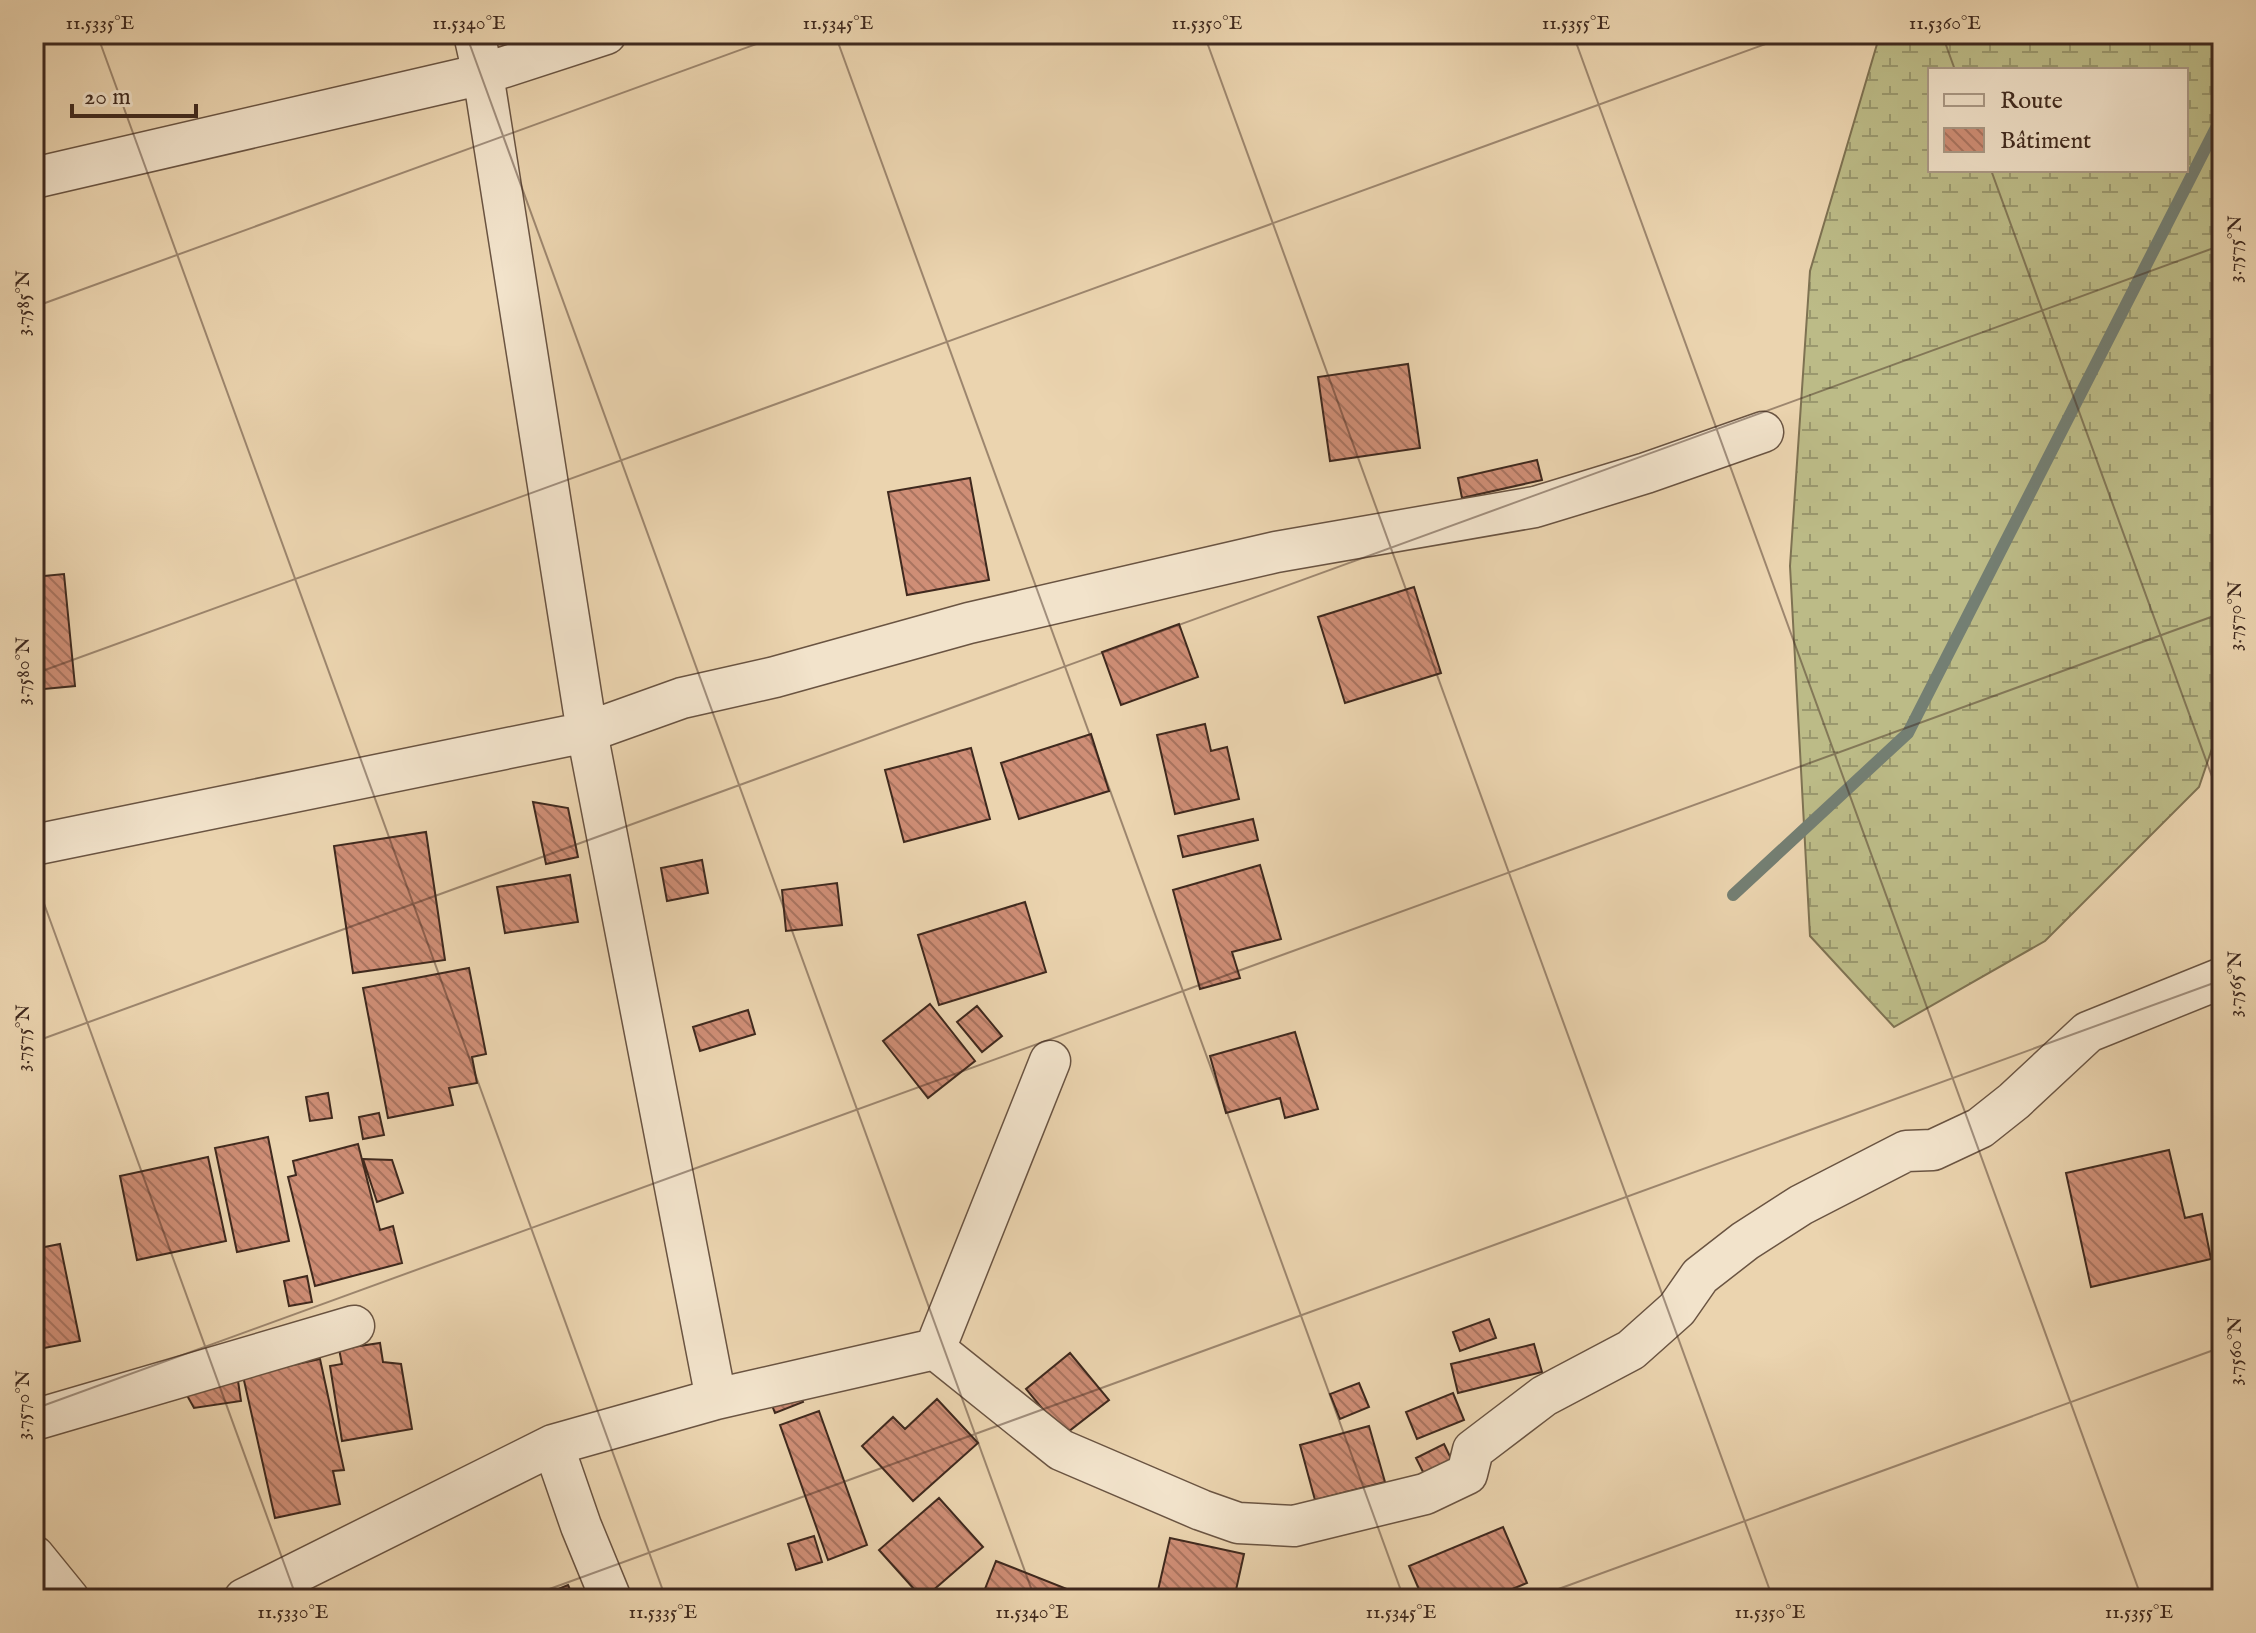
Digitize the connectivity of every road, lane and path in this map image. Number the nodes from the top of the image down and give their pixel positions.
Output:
1 (474, 34) edge
2 (606, 34) edge
3 (483, 74) junction
4 (34, 178) edge
5 (1763, 432) dead end
6 (587, 732) junction
7 (34, 845) edge
8 (2222, 978) edge
9 (1050, 1061) dead end
10 (354, 1326) dead end
11 (935, 1349) junction
12 (716, 1399) junction
13 (34, 1420) edge
14 (553, 1445) junction
15 (34, 1556) edge
16 (69, 1599) edge
17 (244, 1599) edge
18 (611, 1599) edge

1 - 3 street
2 - 3 street
3 - 4 street
3 - 6 street
5 - 6 street
6 - 7 street
6 - 12 street
8 - 11 street
9 - 11 street
10 - 13 street
11 - 12 street
12 - 14 street
14 - 17 street
14 - 18 street
15 - 16 street

